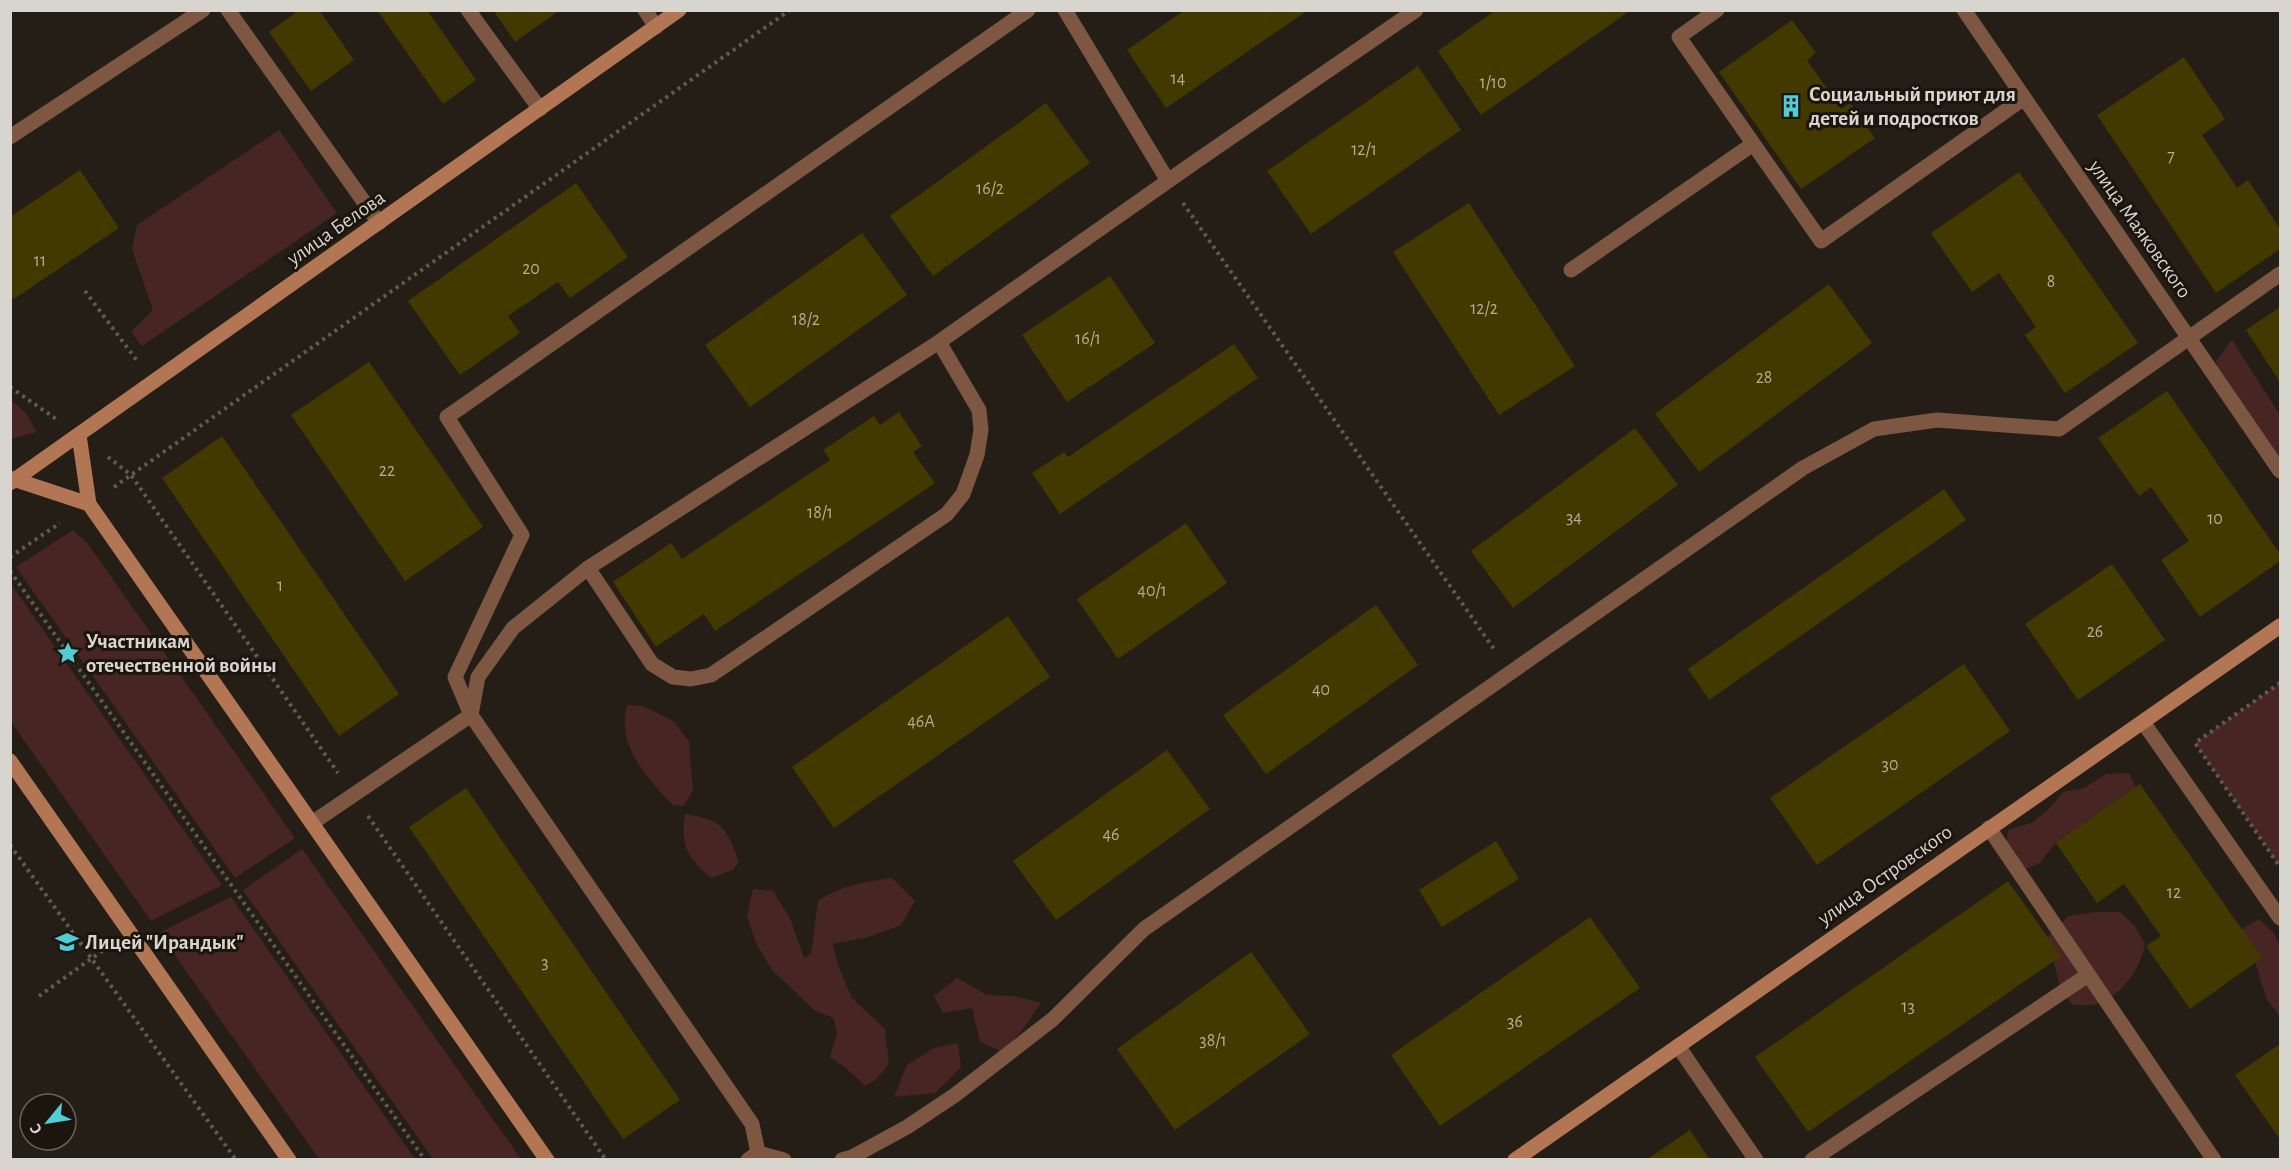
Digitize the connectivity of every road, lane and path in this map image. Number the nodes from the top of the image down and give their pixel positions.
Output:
1 (203, 10) edge
2 (228, 10) edge
3 (468, 10) edge
4 (645, 10) edge
5 (679, 10) edge
6 (790, 10) edge
7 (1029, 10) edge
8 (1065, 10) edge
9 (1416, 10) edge
10 (1717, 10) edge
11 (1964, 10) edge
12 (656, 27) junction
13 (2024, 99) junction
14 (540, 108) junction
15 (10, 137) edge
16 (1754, 144) junction
17 (1168, 181) junction
18 (379, 223) junction
19 (1571, 270) dead end
20 (2280, 274) edge
21 (85, 291) dead end
22 (2189, 338) junction
23 (939, 342) junction
24 (138, 362) dead end
25 (10, 387) edge
26 (79, 435) junction
27 (2280, 471) edge
28 (131, 475) junction
29 (12, 480) edge
30 (89, 504) junction
31 (10, 557) edge
32 (588, 568) junction
33 (10, 571) edge
34 (2280, 626) edge
35 (1511, 673) junction
36 (2280, 683) edge
37 (471, 715) junction
38 (2143, 722) junction
39 (10, 761) edge
40 (354, 795) junction
41 (312, 823) junction
42 (1989, 828) junction
43 (10, 845) edge
44 (2280, 867) edge
45 (2280, 918) edge
46 (130, 932) junction
47 (92, 958) junction
48 (2088, 975) junction
49 (39, 996) dead end
50 (1678, 1046) junction
51 (753, 1156) edge
52 (282, 1157) edge
53 (236, 1160) edge
54 (425, 1160) edge
55 (547, 1160) edge
56 (606, 1160) edge
57 (784, 1160) edge
58 (842, 1160) edge
59 (1515, 1160) edge
60 (1756, 1160) edge
61 (1812, 1160) edge
62 (2214, 1160) edge

1 - 15 street
2 - 18 street
3 - 14 street
4 - 12 street
5 - 12 main road, улица Белова
6 - 28 path
7 - 37 street
8 - 17 street
9 - 17 street
10 - 16 street
11 - 13 street, улица Маяковского
12 - 14 main road, улица Белова
13 - 16 street
13 - 22 street, улица Маяковского
14 - 18 main road, улица Белова
16 - 19 street
17 - 23 street
17 - 35 path
18 - 26 main road, улица Белова
20 - 22 street
21 - 24 path
22 - 27 street, улица Маяковского
22 - 35 street
23 - 32 street
23 - 32 street
25 - 26 path
26 - 28 path
26 - 29 main road, улица Белова
26 - 30 main road
28 - 30 path
28 - 40 path
29 - 30 main road
30 - 31 path
30 - 41 main road
32 - 37 street
33 - 54 path
34 - 38 main road, улица Островского
35 - 58 street
36 - 44 path
37 - 40 street
37 - 51 street
38 - 42 main road, улица Островского
38 - 45 street
39 - 46 main road
40 - 41 street
40 - 56 path
41 - 55 main road
42 - 48 street
42 - 50 main road, улица Островского
43 - 47 path
46 - 47 path
46 - 52 main road
47 - 49 path
47 - 53 path
48 - 61 street
48 - 62 street
50 - 59 main road, улица Островского
50 - 60 street
51 - 57 street

